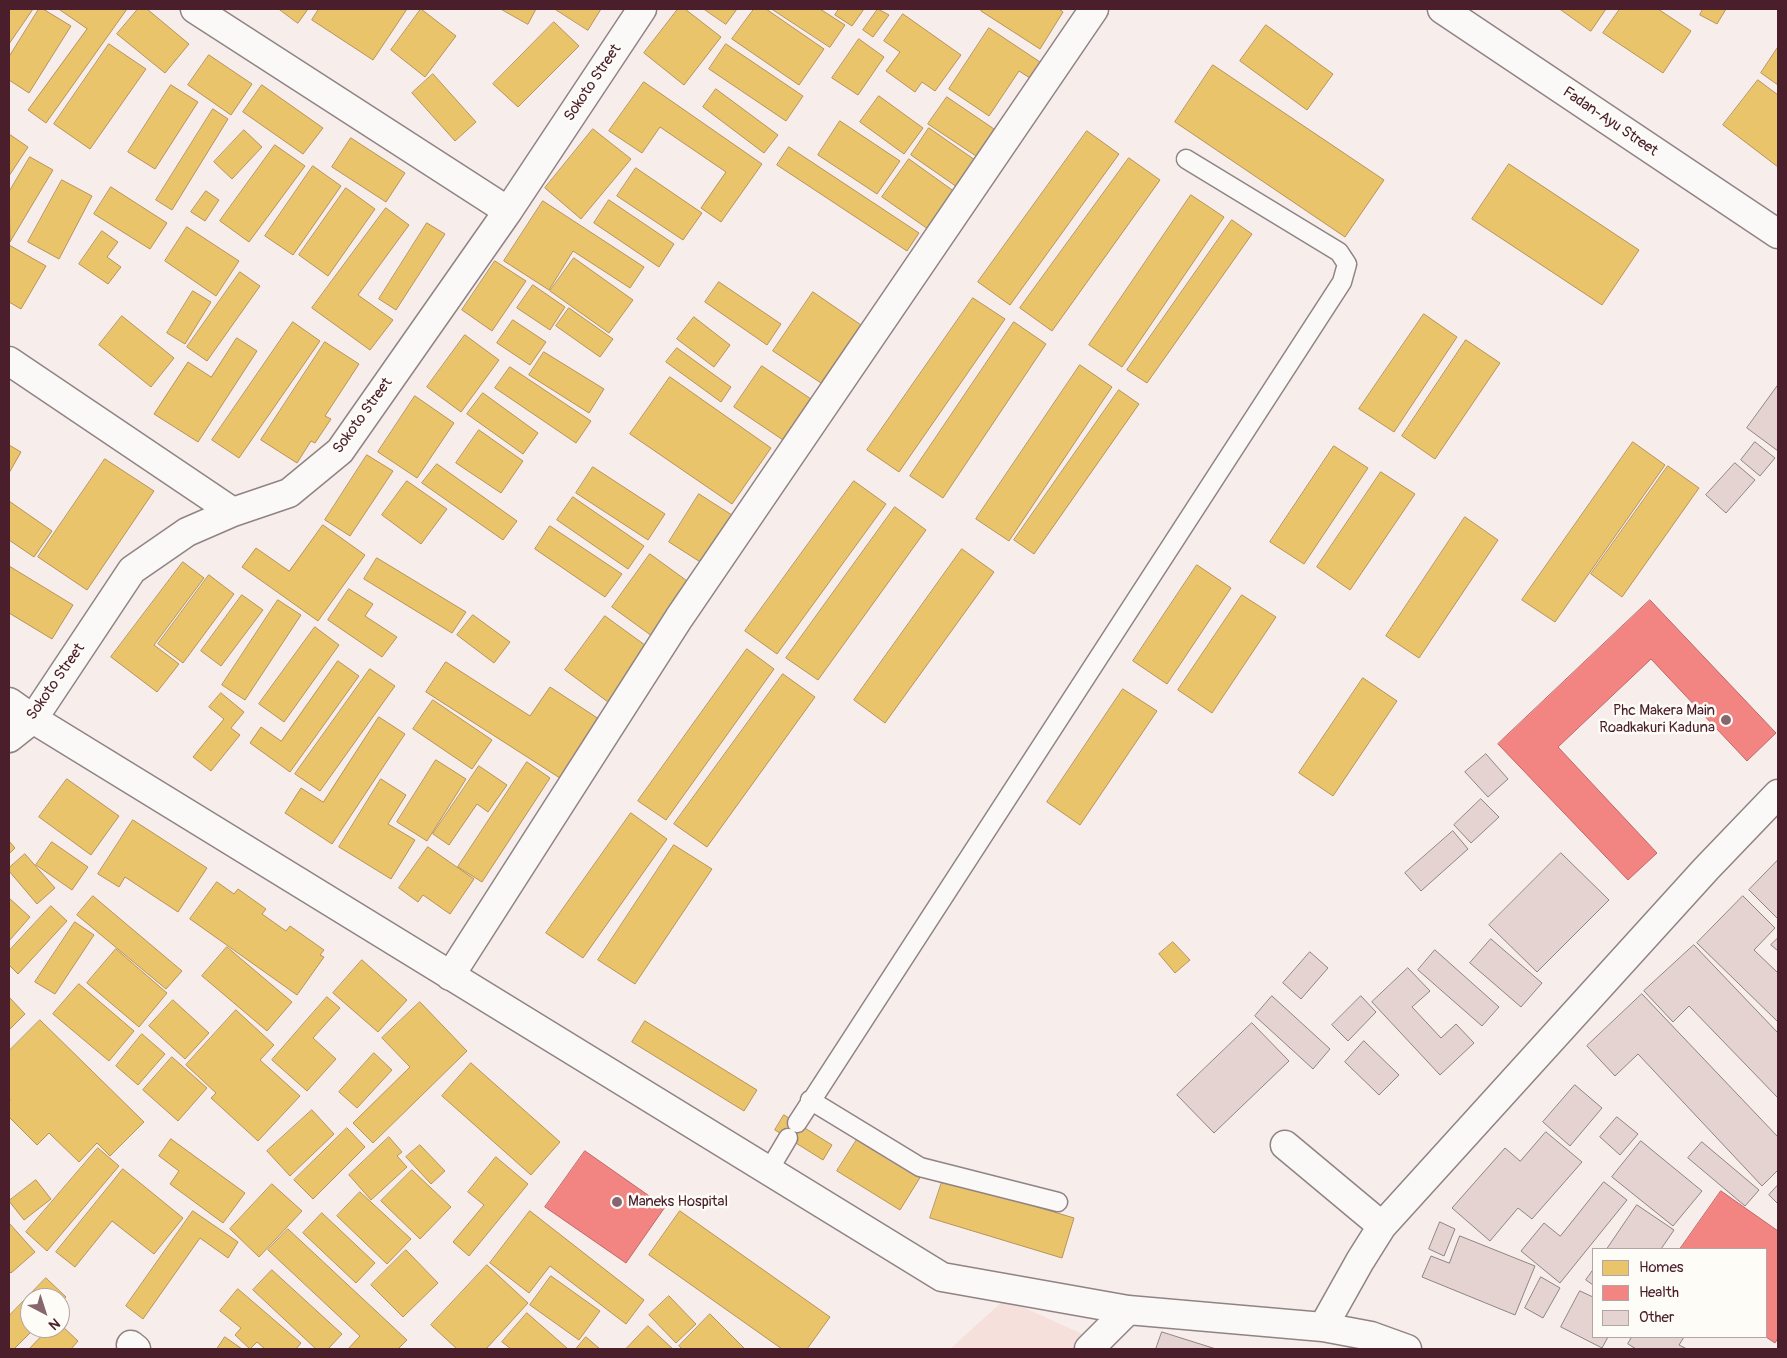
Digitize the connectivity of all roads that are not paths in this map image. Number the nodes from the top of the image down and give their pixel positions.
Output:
1 (195, 9) edge
2 (642, 9) edge
3 (1094, 9) edge
4 (1442, 9) edge
5 (1186, 159) dead end
6 (508, 211) junction
7 (1778, 234) edge
8 (9, 361) edge
9 (233, 512) junction
10 (9, 702) edge
11 (33, 719) junction
12 (9, 738) edge
13 (1778, 794) edge
14 (450, 976) junction
15 (810, 1100) junction
16 (1285, 1145) dead end
17 (769, 1170) junction
18 (1058, 1202) dead end
19 (1382, 1226) junction
20 (1128, 1310) junction
21 (1323, 1327) junction
22 (1089, 1349) edge
23 (1407, 1349) edge

1 - 6 street
2 - 6 street, Sokoto Street
3 - 14 street
4 - 7 street, Fadan-Ayu Street
5 - 15 lane
6 - 9 street, Sokoto Street
8 - 9 street
9 - 11 street, Sokoto Street
10 - 11 street
11 - 12 street, Sokoto Street
11 - 14 street
13 - 19 street
14 - 17 street
15 - 17 lane
15 - 18 lane
16 - 19 street
17 - 20 street
19 - 21 street
20 - 21 street
20 - 22 street
21 - 23 street

